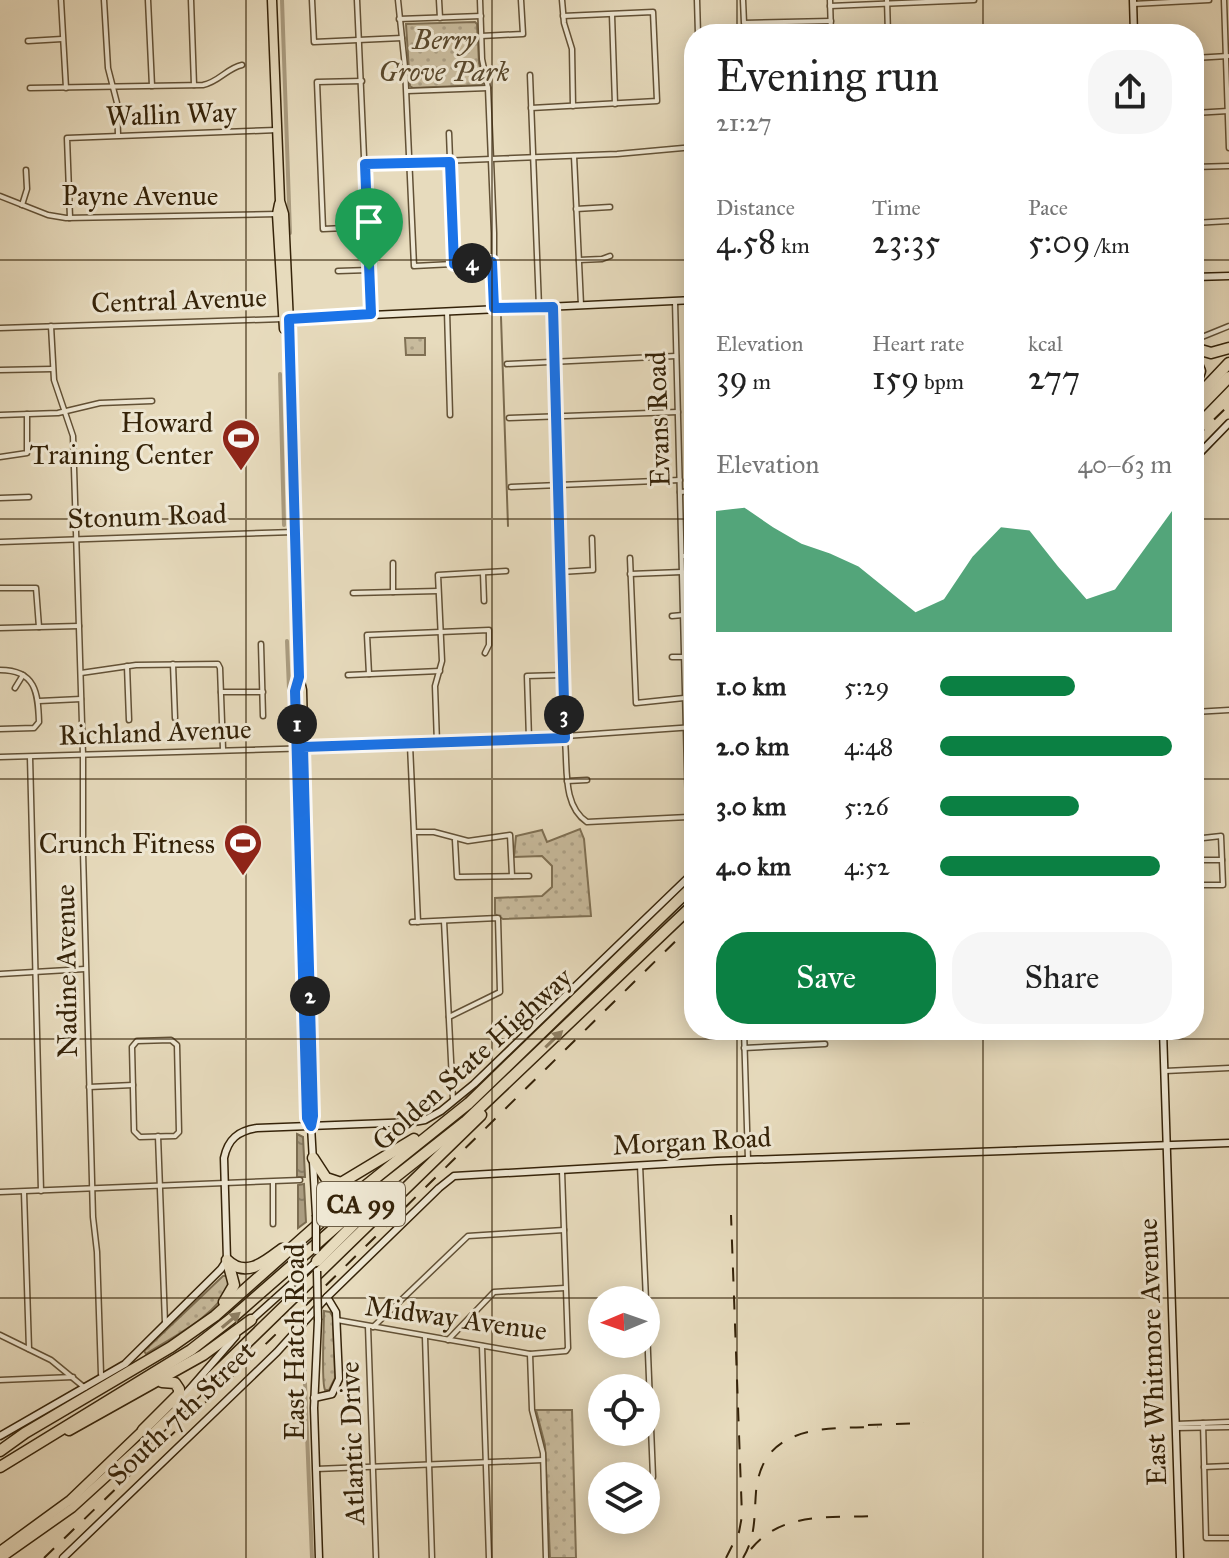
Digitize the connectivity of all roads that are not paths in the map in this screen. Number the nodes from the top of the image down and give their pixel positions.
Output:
1 (61, 0) edge
2 (104, 0) edge
3 (148, 0) edge
4 (191, 0) edge
5 (272, 0) edge
6 (312, 0) edge
7 (357, 0) edge
8 (398, 0) edge
9 (439, 0) edge
10 (480, 0) edge
11 (521, 0) edge
12 (562, 0) edge
13 (697, 0) edge
14 (743, 0) edge
15 (974, 0) edge
16 (1209, 0) edge
17 (1224, 0) edge
18 (887, 2) edge
19 (1133, 2) edge
20 (830, 3) edge
21 (612, 14) junction
22 (481, 16) junction
23 (563, 16) junction
24 (440, 18) junction
25 (399, 19) junction
26 (831, 21) joint
27 (698, 24) edge
28 (888, 24) edge
29 (1134, 24) edge
30 (481, 36) junction
31 (402, 38) junction
32 (63, 39) junction
33 (359, 40) junction
34 (28, 41) dead end
35 (1228, 56) edge
36 (1204, 57) edge
37 (242, 65) dead end
38 (530, 75) dead end
39 (362, 81) junction
40 (194, 85) junction
41 (152, 86) junction
42 (30, 88) dead end
43 (66, 88) junction
44 (113, 88) junction
45 (488, 88) junction
46 (407, 91) junction
47 (615, 104) junction
48 (573, 106) junction
49 (531, 108) junction
50 (1228, 111) edge
51 (1204, 112) edge
52 (277, 130) junction
53 (449, 133) dead end
54 (118, 135) junction
55 (684, 148) edge
56 (1229, 148) edge
57 (574, 156) junction
58 (533, 158) junction
59 (491, 161) junction
60 (450, 162) junction
61 (365, 164) junction
62 (409, 164) junction
63 (1229, 166) edge
64 (1204, 167) edge
65 (26, 170) dead end
66 (0, 196) edge
67 (22, 205) junction
68 (610, 207) dead end
69 (576, 209) junction
70 (280, 214) junction
71 (70, 218) junction
72 (1229, 221) edge
73 (1204, 222) edge
74 (367, 227) junction
75 (610, 256) dead end
76 (579, 260) junction
77 (492, 262) junction
78 (454, 264) junction
79 (369, 270) junction
80 (338, 271) dead end
81 (1229, 276) edge
82 (1204, 277) edge
83 (675, 301) junction
84 (684, 301) edge
85 (581, 305) junction
86 (539, 307) junction
87 (553, 307) junction
88 (494, 308) junction
89 (447, 311) junction
90 (371, 314) junction
91 (286, 319) junction
92 (51, 326) junction
93 (1229, 326) edge
94 (0, 328) edge
95 (1204, 336) edge
96 (1229, 348) edge
97 (1204, 351) edge
98 (676, 356) junction
99 (553, 361) junction
100 (1229, 363) edge
101 (507, 364) dead end
102 (52, 369) junction
103 (0, 370) edge
104 (1229, 380) edge
105 (1204, 389) edge
106 (152, 401) dead end
107 (1204, 404) edge
108 (65, 412) junction
109 (678, 412) junction
110 (27, 414) junction
111 (0, 415) edge
112 (450, 415) dead end
113 (555, 417) junction
114 (509, 418) dead end
115 (1229, 423) edge
116 (1204, 449) edge
117 (0, 457) edge
118 (680, 480) junction
119 (558, 485) junction
120 (511, 487) dead end
121 (680, 492) junction
122 (684, 492) edge
123 (29, 497) dead end
124 (0, 498) edge
125 (294, 532) junction
126 (592, 538) dead end
127 (77, 539) junction
128 (0, 542) edge
129 (682, 556) joint
130 (630, 558) dead end
131 (393, 563) dead end
132 (506, 571) dead end
133 (560, 572) junction
134 (682, 572) junction
135 (483, 573) junction
136 (630, 574) junction
137 (0, 588) edge
138 (439, 591) junction
139 (393, 592) junction
140 (353, 593) dead end
141 (484, 601) dead end
142 (683, 615) junction
143 (672, 616) dead end
144 (79, 626) junction
145 (39, 627) junction
146 (0, 628) edge
147 (441, 632) junction
148 (261, 644) dead end
149 (485, 653) dead end
150 (672, 657) dead end
151 (684, 657) joint
152 (173, 664) junction
153 (127, 666) junction
154 (0, 670) edge
155 (440, 671) junction
156 (81, 673) junction
157 (369, 674) junction
158 (23, 675) junction
159 (348, 675) dead end
160 (563, 675) junction
161 (15, 688) dead end
162 (221, 692) junction
163 (263, 692) junction
164 (684, 698) edge
165 (81, 699) junction
166 (39, 701) junction
167 (1229, 710) edge
168 (1204, 711) edge
169 (263, 716) dead end
170 (175, 718) dead end
171 (129, 720) dead end
172 (684, 728) edge
173 (0, 729) edge
174 (565, 738) junction
175 (529, 739) junction
176 (437, 743) junction
177 (410, 744) junction
178 (300, 748) junction
179 (223, 749) junction
180 (83, 755) junction
181 (30, 756) junction
182 (0, 757) edge
183 (587, 780) dead end
184 (567, 781) junction
185 (684, 817) edge
186 (416, 832) junction
187 (1204, 838) edge
188 (455, 840) junction
189 (1204, 860) edge
190 (1222, 860) junction
191 (512, 876) junction
192 (529, 876) dead end
193 (684, 881) edge
194 (1204, 885) edge
195 (684, 895) edge
196 (684, 914) edge
197 (444, 921) junction
198 (86, 969) junction
199 (36, 972) junction
200 (0, 974) edge
201 (449, 1017) junction
202 (744, 1040) edge
203 (1163, 1040) edge
204 (825, 1044) dead end
205 (744, 1048) junction
206 (1229, 1068) edge
207 (1165, 1071) junction
208 (516, 1076) junction
209 (133, 1085) junction
210 (89, 1087) junction
211 (453, 1102) junction
212 (451, 1117) junction
213 (311, 1126) junction
214 (158, 1136) junction
215 (1229, 1143) edge
216 (1168, 1145) junction
217 (429, 1150) junction
218 (313, 1158) junction
219 (748, 1160) junction
220 (640, 1165) junction
221 (562, 1169) junction
222 (300, 1180) dead end
223 (273, 1182) junction
224 (225, 1183) junction
225 (159, 1186) junction
226 (92, 1188) junction
227 (24, 1191) junction
228 (41, 1191) junction
229 (0, 1192) edge
230 (319, 1217) junction
231 (273, 1224) dead end
232 (564, 1230) junction
233 (227, 1260) junction
234 (317, 1261) junction
235 (217, 1274) junction
236 (231, 1274) junction
237 (295, 1280) junction
238 (645, 1286) edge
239 (318, 1287) junction
240 (566, 1288) junction
241 (327, 1297) junction
242 (251, 1320) junction
243 (337, 1320) junction
244 (165, 1325) junction
245 (371, 1326) junction
246 (0, 1335) edge
247 (188, 1336) junction
248 (425, 1336) junction
249 (448, 1340) junction
250 (482, 1346) junction
251 (29, 1349) junction
252 (530, 1354) junction
253 (648, 1358) edge
254 (73, 1377) junction
255 (103, 1377) junction
256 (0, 1380) edge
257 (149, 1387) junction
258 (85, 1388) junction
259 (314, 1398) junction
260 (1229, 1424) edge
261 (1203, 1425) junction
262 (1176, 1426) junction
263 (147, 1434) junction
264 (0, 1436) edge
265 (0, 1449) edge
266 (24, 1451) junction
267 (543, 1460) junction
268 (652, 1462) edge
269 (486, 1463) junction
270 (429, 1465) junction
271 (1229, 1466) edge
272 (0, 1467) edge
273 (373, 1467) junction
274 (1204, 1467) junction
275 (316, 1469) junction
276 (1229, 1538) edge
277 (2, 1552) edge
278 (63, 1558) edge
279 (319, 1558) edge
280 (376, 1558) edge
281 (432, 1558) edge
282 (489, 1558) edge
283 (546, 1558) edge
284 (1180, 1558) edge

1 - 32 street
2 - 44 street
3 - 41 street
4 - 40 street
5 - 52 main road, East Hatch Road
6 - 33 street
7 - 33 street
8 - 25 street
9 - 24 street
10 - 22 street
11 - 30 street
12 - 23 street
13 - 27 street
14 - 26 street
15 - 18 street
16 - 19 street
17 - 35 street
18 - 20 street
18 - 28 street
19 - 29 street
20 - 26 street
21 - 23 street
21 - 47 street
21 - 47 street
22 - 24 street
22 - 30 street
23 - 48 street
24 - 25 street
25 - 31 street
30 - 45 street
31 - 33 street
31 - 46 street
32 - 34 street
32 - 43 street
33 - 39 street
35 - 36 street
35 - 50 street
37 - 40 street
38 - 49 street
39 - 61 street
39 - 74 street
40 - 41 street
41 - 44 street
42 - 43 street
43 - 44 street
44 - 54 street
45 - 46 street
45 - 59 street
46 - 62 street
47 - 48 street
48 - 49 street
49 - 58 street
50 - 51 street
50 - 56 street
52 - 54 street, Wallin Way
52 - 70 main road, East Hatch Road
53 - 60 street
54 - 71 street, Wallin Way
55 - 57 street
57 - 58 street
57 - 69 street
58 - 59 street
58 - 86 street
59 - 60 street
59 - 77 street
60 - 62 street
60 - 78 street
61 - 62 street
61 - 74 street
62 - 78 street
63 - 64 street
65 - 67 street
66 - 67 street, Payne Avenue
67 - 71 street, Payne Avenue
68 - 69 street
69 - 76 street
70 - 71 street, Payne Avenue
70 - 91 main road, East Hatch Road
72 - 73 street
74 - 79 street
75 - 76 street
76 - 85 street
77 - 78 street
77 - 88 street
79 - 80 street
79 - 90 street
81 - 82 street
83 - 84 street, Central Avenue
83 - 85 street, Central Avenue
83 - 98 street, Evans Road
85 - 87 street, Central Avenue
86 - 87 street, Central Avenue
86 - 88 street, Central Avenue
87 - 99 street
88 - 89 street, Central Avenue
89 - 90 street, Central Avenue
89 - 112 street
90 - 91 street, Central Avenue
91 - 92 street, Central Avenue
91 - 125 main road, East Hatch Road
92 - 94 street, Central Avenue
92 - 102 street, Nadine Avenue
93 - 95 street
96 - 97 highway
98 - 99 street
98 - 109 street, Evans Road
99 - 101 street
99 - 113 street
100 - 105 highway
102 - 103 street
102 - 108 street, Nadine Avenue
104 - 107 highway
106 - 108 street
108 - 110 street
108 - 127 street, Nadine Avenue
109 - 113 street
109 - 118 street, Evans Road
110 - 111 street
110 - 117 street
113 - 114 street
113 - 119 street
115 - 116 street
118 - 119 street
118 - 121 street, Evans Road
119 - 120 street
119 - 133 street
121 - 122 street
121 - 129 street, Evans Road
123 - 124 street
125 - 127 street, Stonum Road
125 - 178 main road, East Hatch Road
126 - 133 street
127 - 128 street, Stonum Road
127 - 144 street, Nadine Avenue
129 - 134 street, Evans Road
130 - 136 street
131 - 139 street
132 - 135 street
133 - 160 street
134 - 136 street
134 - 142 street, Evans Road
135 - 138 street
135 - 141 street
136 - 164 street
137 - 145 street
138 - 139 street
138 - 147 street
139 - 140 street
142 - 143 street
142 - 151 street, Evans Road
144 - 145 street
144 - 156 street, Nadine Avenue
145 - 146 street
147 - 149 street
147 - 155 street
147 - 157 street
148 - 163 street
150 - 151 street
152 - 153 street
152 - 162 street
152 - 170 street
153 - 156 street
153 - 171 street
154 - 158 street
155 - 157 street
155 - 176 street
156 - 165 street, Nadine Avenue
157 - 159 street
158 - 161 street
158 - 166 street
160 - 174 street
160 - 175 street
162 - 163 street
162 - 179 street
163 - 169 street
165 - 166 street
165 - 180 street, Nadine Avenue
166 - 173 street
167 - 168 street
172 - 174 street, Richland Avenue
174 - 175 street, Richland Avenue
174 - 184 street
175 - 176 street, Richland Avenue
176 - 177 street, Richland Avenue
177 - 178 street, Richland Avenue
177 - 186 street
178 - 179 street, Richland Avenue
178 - 213 main road, East Hatch Road
179 - 180 street, Richland Avenue
180 - 181 street, Richland Avenue
180 - 198 street, Nadine Avenue
181 - 182 street, Richland Avenue
181 - 199 street
183 - 184 street
184 - 185 street
186 - 188 street
186 - 197 street
187 - 190 street
188 - 191 street
188 - 191 street
189 - 190 street
190 - 194 street
191 - 192 street
193 - 211 street
195 - 212 highway, Golden State Highway / CA 99
208 -> 196 highway, Golden State Highway / CA 99
197 - 201 street
197 - 201 street
198 - 199 street
198 - 210 street, Nadine Avenue
199 - 200 street
199 - 228 street
201 - 211 street
202 - 205 street
203 - 207 street, East Whitmore Avenue
204 - 205 street
205 - 219 street
206 - 207 street
207 - 216 street, East Whitmore Avenue
208 - 217 highway, Golden State Highway / CA 99
208 - 263 highway
209 - 210 street
209 - 214 street
209 - 214 street
210 - 226 street, Nadine Avenue
211 - 213 street
212 - 218 highway
212 - 230 highway, Golden State Highway / CA 99
213 - 218 street, East Hatch Road
213 - 224 street
214 - 225 street
215 - 216 street, Morgan Road
216 - 219 street, Morgan Road
216 - 262 street, East Whitmore Avenue
217 - 234 highway
266 -> 217 highway, Golden State Highway / CA 99
218 - 230 street, East Hatch Road
219 - 220 street, Morgan Road
220 - 221 street, Morgan Road
220 - 238 street
221 - 232 street
221 - 241 street, Morgan Road
222 - 223 street
223 - 224 street
223 - 231 street
224 - 225 street
224 - 233 street
225 - 226 street
225 - 244 street
226 - 228 street
226 - 255 street, Nadine Avenue
227 - 228 street
227 - 229 street
227 - 251 street
230 - 233 highway
230 - 234 street, East Hatch Road, bridge
230 - 247 highway, Golden State Highway / CA 99
232 - 240 street
232 - 245 street, Atlantic Drive
233 - 235 street
233 - 236 highway
234 - 237 street
234 - 239 street, East Hatch Road, bridge
235 - 236 highway
235 - 244 street
236 - 247 highway
237 - 239 street, bridge
237 - 242 street
239 - 259 street, East Hatch Road, bridge
240 - 249 street
240 - 252 street, Midway Avenue
241 - 243 street
241 - 278 street, South 7th Street
242 - 257 highway
242 - 263 street
243 - 245 street, Midway Avenue
243 - 259 street
244 - 255 street
245 - 248 street, Midway Avenue
245 - 273 street, Atlantic Drive
246 - 251 street
247 - 265 highway, Golden State Highway / CA 99
248 - 249 street, Midway Avenue
248 - 270 street
249 - 250 street, Midway Avenue
250 - 252 street, Midway Avenue
250 - 269 street
251 - 254 street
252 - 267 street
253 - 268 street
254 - 256 street
254 - 258 street
255 - 258 street
257 - 263 highway
257 - 266 highway
258 - 264 street
259 - 275 street, East Hatch Road
260 - 261 street
261 - 262 street
261 - 274 street
262 - 284 street, East Whitmore Avenue
263 - 277 main road
266 - 272 highway, Golden State Highway / CA 99
267 - 269 street
267 - 283 street
269 - 270 street
269 - 282 street
270 - 273 street
270 - 281 street
271 - 274 street
273 - 275 street
273 - 280 street, Atlantic Drive
274 - 276 street
275 - 279 street, East Hatch Road

